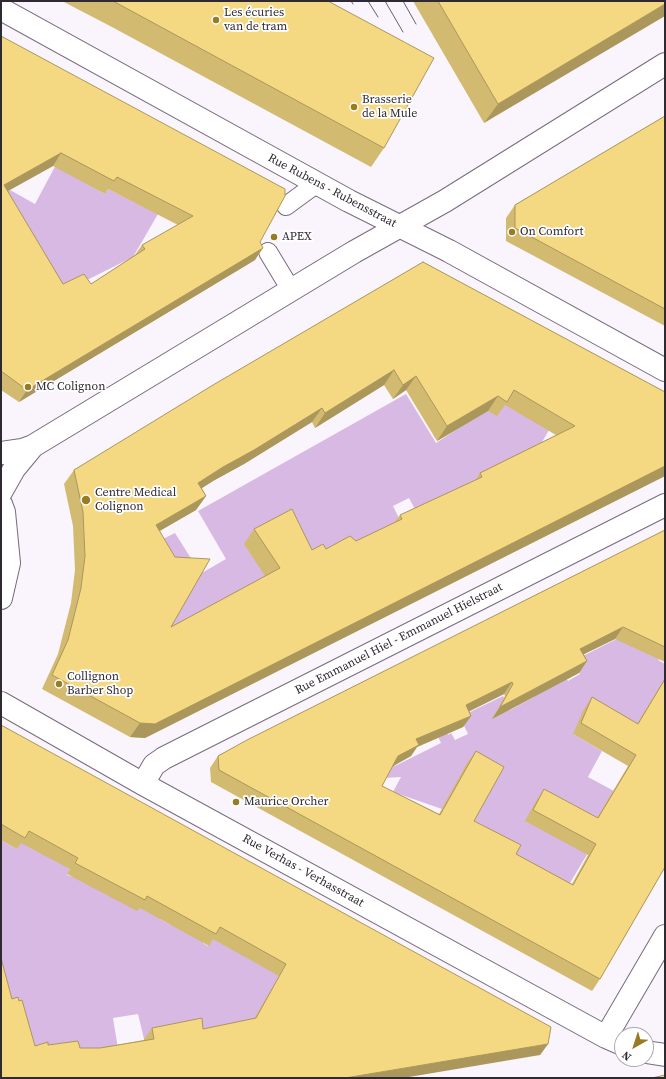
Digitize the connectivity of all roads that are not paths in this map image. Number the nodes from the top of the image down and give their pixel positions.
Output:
1 (1, 9) edge
2 (665, 64) edge
3 (316, 184) junction
4 (286, 206) edge
5 (399, 226) junction
6 (268, 252) dead end
7 (291, 290) junction
8 (665, 370) edge
9 (33, 446) junction
10 (1, 453) edge
11 (1, 492) edge
12 (1, 504) edge
13 (665, 505) edge
14 (1, 598) edge
15 (1, 703) edge
16 (143, 784) junction
17 (665, 936) edge
18 (620, 1027) edge
19 (614, 1040) edge
20 (654, 1053) edge
21 (665, 1055) edge

1 - 3 street, Rue Rubens - Rubensstraat
2 - 5 street
3 - 4 lane
3 - 5 street, Rue Rubens - Rubensstraat
5 - 7 street
5 - 8 street, Rue Rubens - Rubensstraat
6 - 7 lane
7 - 9 street
9 - 10 street
9 - 11 street
12 - 14 street
13 - 16 street, Rue Emmanuel Hiel - Emmanuel Hielstraat
15 - 16 street, Rue Verhas - Verhasstraat
16 - 19 street, Rue Verhas - Verhasstraat
17 - 18 street
20 - 21 street

